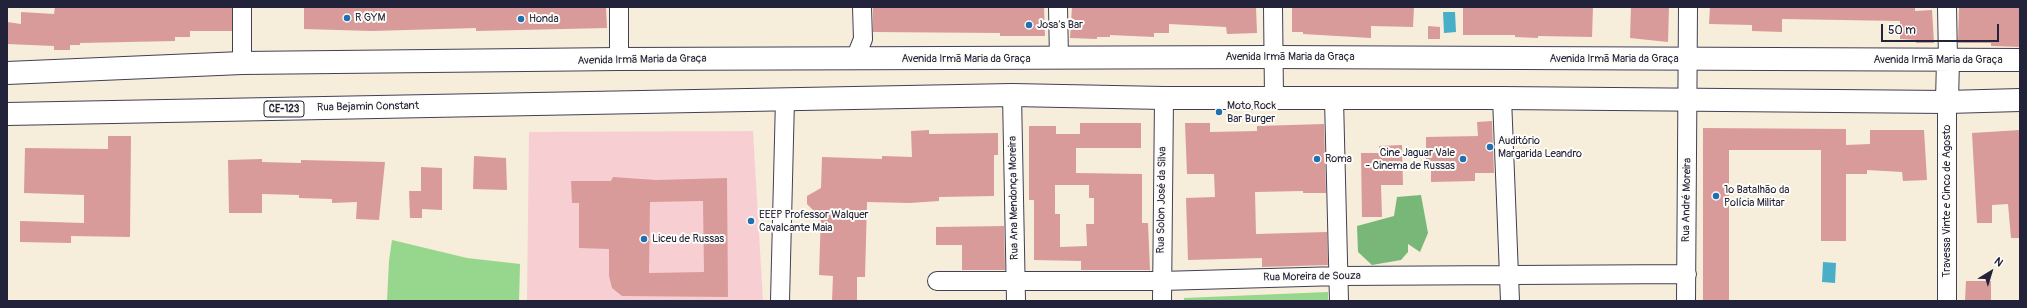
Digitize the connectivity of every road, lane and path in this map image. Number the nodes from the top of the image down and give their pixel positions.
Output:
1 (242, 7) edge
2 (619, 7) edge
3 (862, 7) edge
4 (1058, 7) edge
5 (1273, 7) edge
6 (1688, 7) edge
7 (1947, 7) edge
8 (1273, 57) junction
9 (619, 59) junction
10 (855, 59) junction
11 (1059, 59) junction
12 (1948, 59) junction
13 (1688, 60) junction
14 (2020, 60) edge
15 (242, 64) junction
16 (7, 73) edge
17 (1012, 95) junction
18 (1274, 97) junction
19 (1164, 98) junction
20 (1334, 98) junction
21 (1502, 98) junction
22 (785, 99) junction
23 (1689, 99) junction
24 (2020, 100) edge
25 (1947, 102) junction
26 (7, 114) edge
27 (1687, 274) junction
28 (1510, 275) junction
29 (1340, 276) junction
30 (937, 281) dead end
31 (1016, 281) junction
32 (1161, 281) junction
33 (780, 301) edge
34 (1016, 301) edge
35 (1162, 301) edge
36 (1340, 301) edge
37 (1510, 301) edge
38 (1686, 301) edge
39 (1947, 301) edge

1 - 15 street
2 - 9 street
3 - 10 street
4 - 11 street
5 - 8 street
6 - 13 street
7 - 12 street
8 - 11 main road, Avenida Irmã Maria da Graça
8 - 13 main road, Avenida Irmã Maria da Graça
8 - 18 street
9 - 10 main road, Avenida Irmã Maria da Graça
9 - 15 main road, Avenida Irmã Maria da Graça
10 - 11 main road, Avenida Irmã Maria da Graça
12 - 13 main road, Avenida Irmã Maria da Graça
12 - 14 main road, Avenida Irmã Maria da Graça
12 - 25 main road
13 - 23 street, Rua André Moreira
15 - 16 main road, Avenida Irmã Maria da Graça
17 - 19 main road
17 - 22 main road
17 - 31 street, Rua Ana Mendonça Moreira
18 - 19 main road
18 - 20 main road
19 - 32 street, Rua Solon José da Silva
20 - 21 main road
20 - 29 street
21 - 23 main road
21 - 28 street
22 - 26 main road, Rua Bejamin Constant / CE-123
22 - 33 street
23 - 25 main road
23 - 27 street, Rua André Moreira
24 - 25 main road
25 - 39 street, Travessa Vinte e Cinco de Agosto
27 - 28 street, Rua Moreira de Souza
27 - 38 street, Rua André Moreira
28 - 29 street, Rua Moreira de Souza
28 - 37 street
29 - 32 street, Rua Moreira de Souza
29 - 36 street
30 - 31 street, Rua Moreira de Souza
31 - 32 street, Rua Moreira de Souza
31 - 34 street, Rua Ana Mendonça Moreira
32 - 35 street, Rua Solon José da Silva

